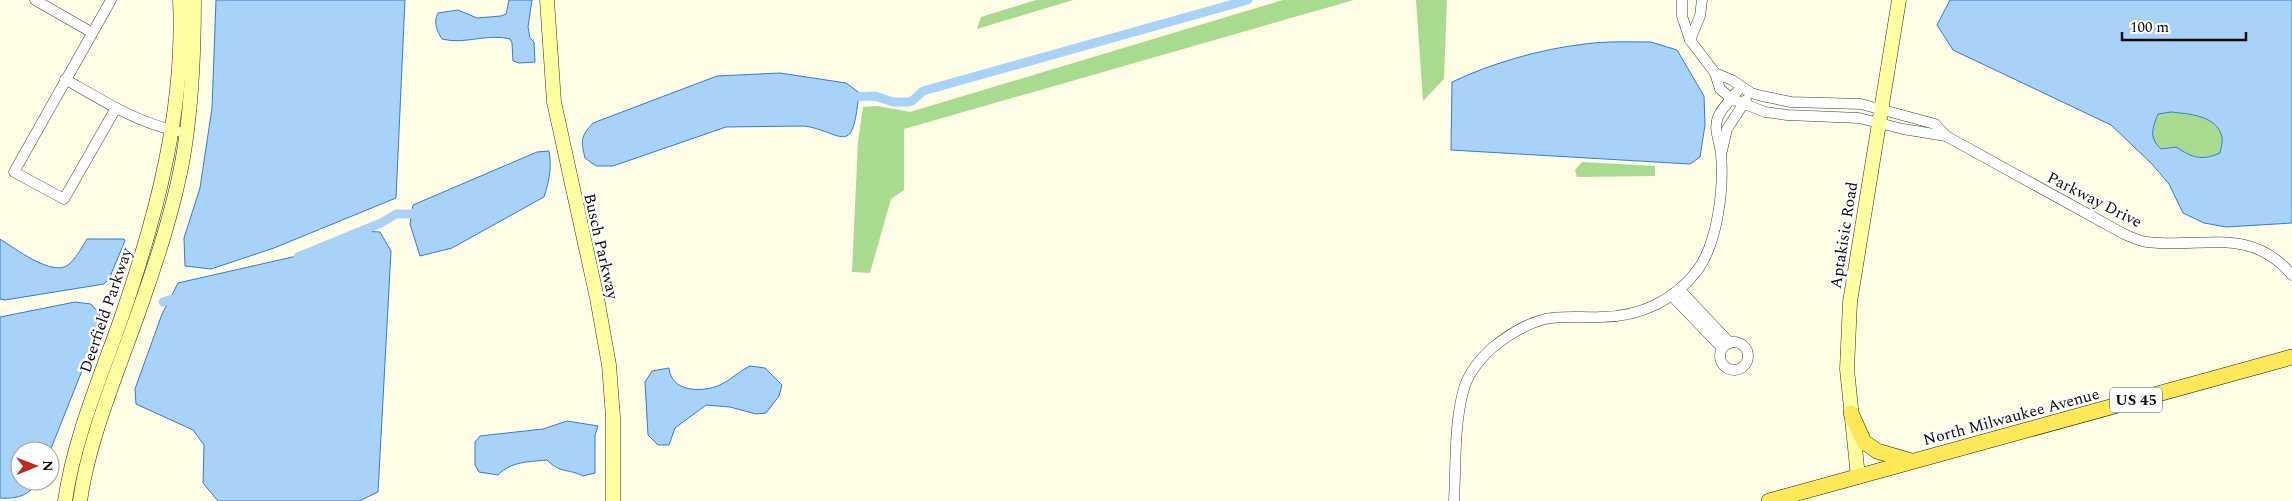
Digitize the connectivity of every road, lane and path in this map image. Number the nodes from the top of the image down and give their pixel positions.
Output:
1 (35, 0) edge
2 (111, 0) edge
3 (180, 0) edge
4 (194, 0) edge
5 (547, 0) edge
6 (1682, 0) edge
7 (1702, 0) edge
8 (1899, 0) edge
9 (91, 32) junction
10 (1690, 40) junction
11 (1715, 73) junction
12 (65, 79) junction
13 (1741, 87) junction
14 (1751, 93) junction
15 (1732, 99) junction
16 (1744, 104) junction
17 (116, 108) junction
18 (1882, 108) junction
19 (1880, 124) junction
20 (172, 130) junction
21 (186, 132) junction
22 (1946, 136) junction
23 (1721, 155) junction
24 (2292, 275) edge
25 (1675, 292) junction
26 (1726, 346) dead end
27 (2292, 357) edge
28 (1851, 413) junction
29 (1913, 461) junction
30 (1858, 476) junction
31 (65, 501) edge
32 (80, 501) edge
33 (613, 501) edge
34 (1454, 501) edge
35 (1769, 501) edge

1 - 9 street
2 - 9 street
3 - 20 main road, Deerfield Parkway
4 - 21 main road, Deerfield Parkway
5 - 33 main road, Busch Parkway
6 - 10 street, Parkway Drive
7 - 10 street
8 - 18 main road, Aptakisic Road
9 - 12 street
10 - 11 street, Parkway Drive
11 - 13 street, Parkway Drive
11 - 15 street, Parkway Drive
12 - 17 street
12 - 17 street
13 - 14 street, Parkway Drive
13 - 15 street
14 - 16 street
14 - 18 street, Parkway Drive
15 - 16 street, Parkway Drive
15 - 23 street
16 - 19 street, Parkway Drive
16 - 23 street
17 - 20 street
18 - 19 main road, Aptakisic Road
18 - 22 street, Parkway Drive
19 - 22 street, Parkway Drive
19 - 28 main road, Aptakisic Road
20 - 21 street
20 - 31 main road, Deerfield Parkway
21 - 32 main road, Deerfield Parkway
22 - 24 street, Parkway Drive
23 - 25 street
25 - 26 street
25 - 34 street
27 - 29 main road, North Milwaukee Avenue / US 45
28 - 29 main road
28 - 30 main road, Aptakisic Road
29 - 30 main road, North Milwaukee Avenue / US 45
30 - 35 main road, North Milwaukee Avenue / US 45

